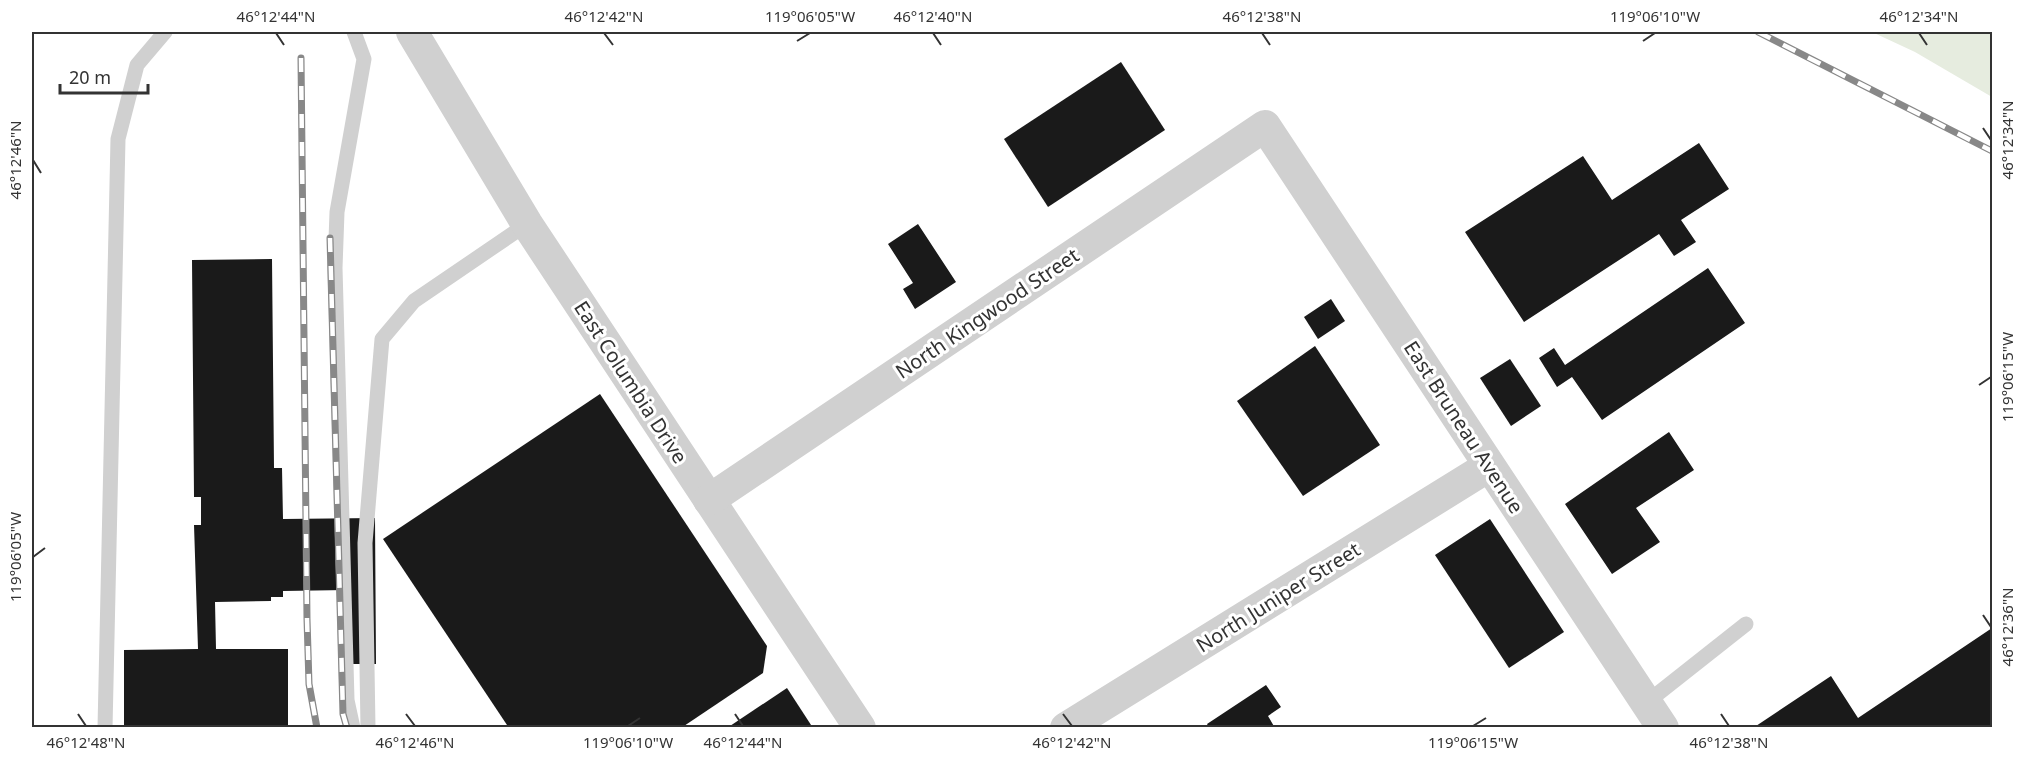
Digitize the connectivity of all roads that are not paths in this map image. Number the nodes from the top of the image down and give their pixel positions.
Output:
1 (165, 32) edge
2 (354, 32) edge
3 (412, 32) edge
4 (1265, 126) joint
5 (526, 224) junction
6 (1490, 466) junction
7 (709, 500) junction
8 (1746, 624) dead end
9 (1654, 715) edge
10 (105, 728) edge
11 (353, 728) edge
12 (368, 728) edge
13 (860, 728) edge
14 (1066, 728) edge

1 - 10 lane
2 - 11 lane
3 - 5 street, East Columbia Drive
4 - 6 street, East Bruneau Avenue
4 - 7 street, North Kingwood Street
5 - 7 street, East Columbia Drive
5 - 12 lane
6 - 9 street, East Bruneau Avenue
6 - 14 street, North Juniper Street
7 - 13 street, East Columbia Drive
8 - 9 lane

